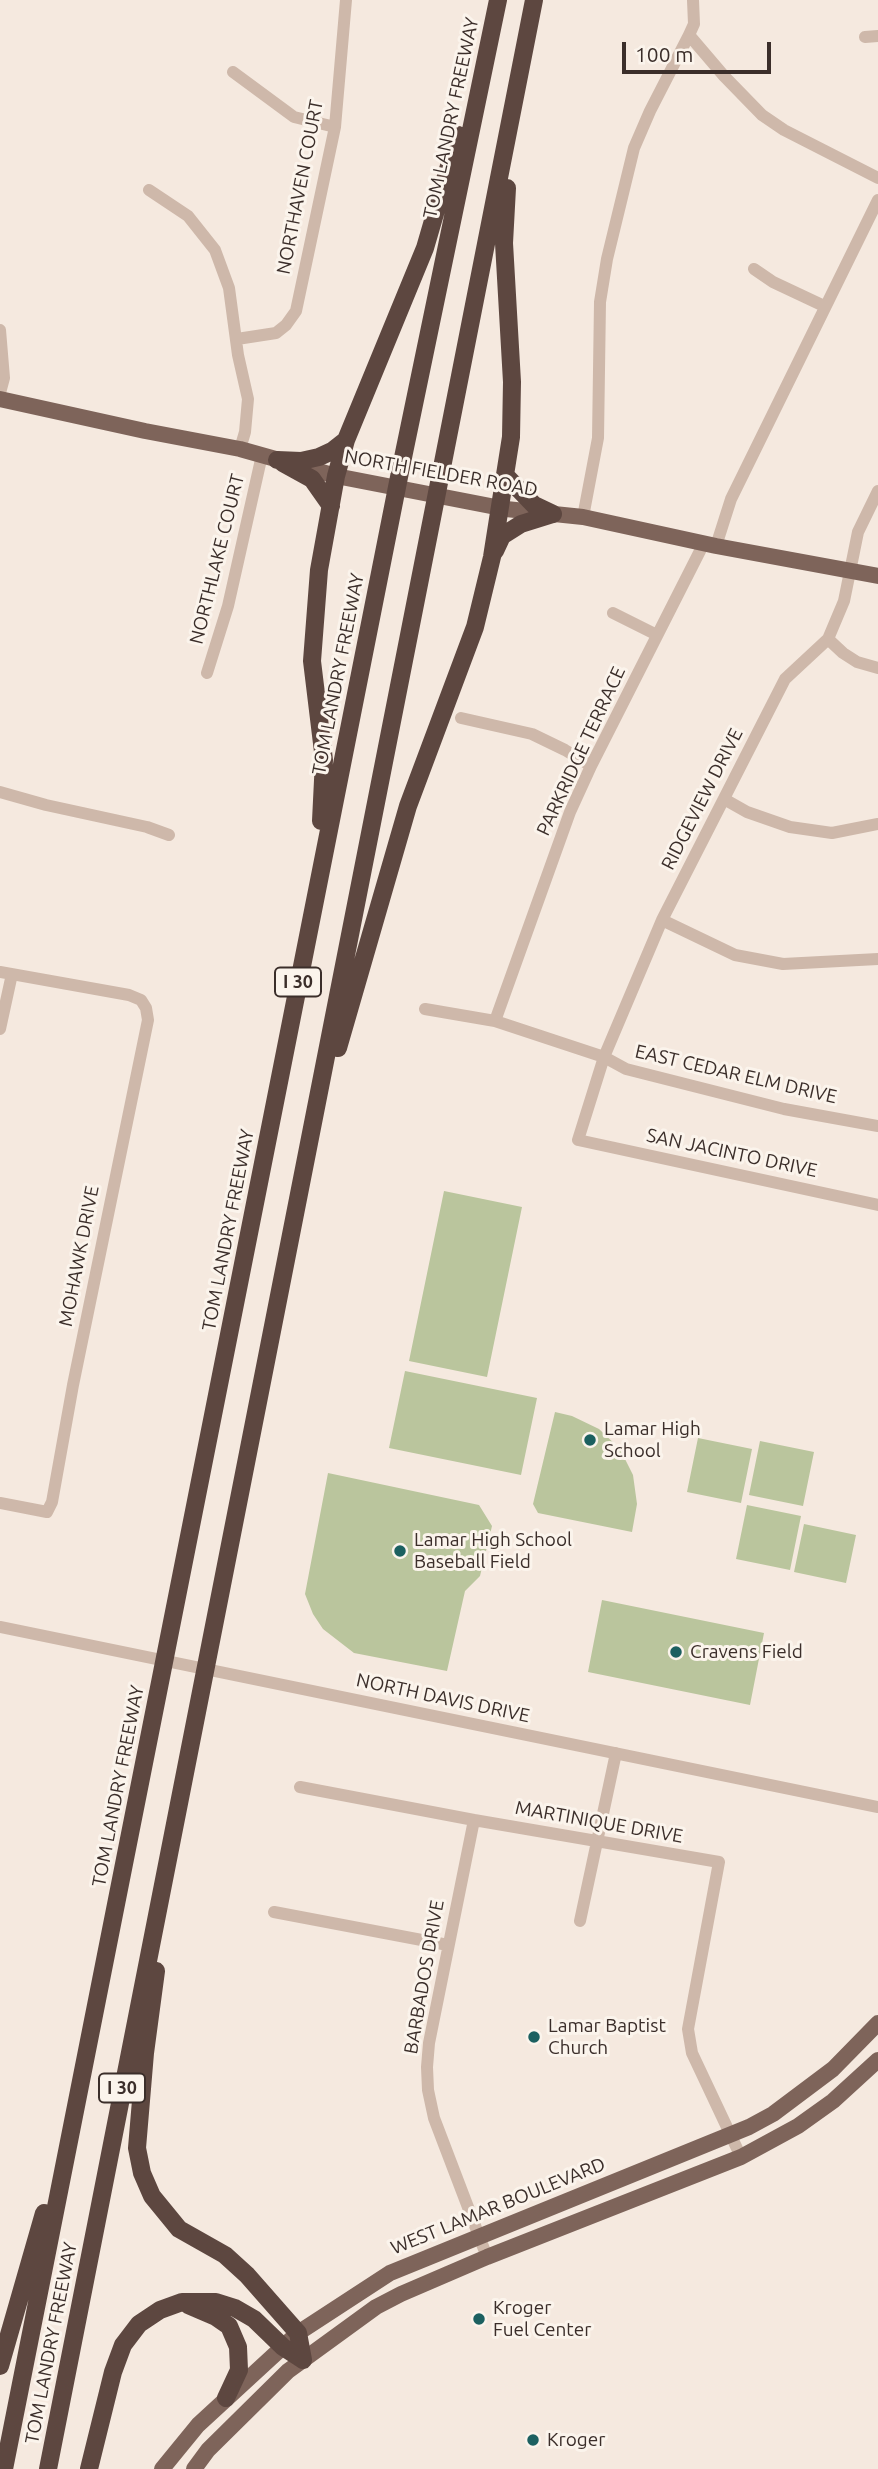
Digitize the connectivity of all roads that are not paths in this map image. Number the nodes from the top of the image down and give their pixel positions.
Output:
1 (346, 0) edge
2 (498, 0) edge
3 (535, 0) edge
4 (693, 0) edge
5 (689, 36) junction
6 (490, 38) junction
7 (233, 72) dead end
8 (335, 127) junction
9 (878, 178) edge
10 (149, 190) dead end
11 (878, 200) edge
12 (754, 269) dead end
13 (824, 306) junction
14 (0, 330) edge
15 (237, 339) junction
16 (0, 394) edge
17 (0, 399) edge
18 (346, 440) junction
19 (240, 449) junction
20 (270, 458) junction
21 (506, 475) junction
22 (337, 476) junction
23 (878, 491) edge
24 (331, 506) junction
25 (501, 508) junction
26 (553, 514) junction
27 (583, 517) junction
28 (710, 544) junction
29 (492, 557) junction
30 (850, 570) junction
31 (878, 576) edge
32 (613, 613) dead end
33 (657, 635) junction
34 (828, 639) junction
35 (878, 668) edge
36 (207, 673) dead end
37 (461, 718) dead end
38 (591, 766) junction
39 (0, 792) edge
40 (724, 799) junction
41 (878, 824) edge
42 (169, 835) dead end
43 (662, 920) junction
44 (878, 959) edge
45 (6, 973) edge
46 (296, 997) junction
47 (425, 1009) dead end
48 (495, 1021) junction
49 (0, 1029) edge
50 (604, 1057) junction
51 (878, 1126) edge
52 (578, 1140) joint
53 (300, 1190) junction
54 (878, 1205) edge
55 (0, 1503) edge
56 (0, 1627) edge
57 (196, 1726) junction
58 (616, 1753) junction
59 (300, 1787) dead end
60 (878, 1807) edge
61 (474, 1820) junction
62 (597, 1840) junction
63 (274, 1912) dead end
64 (580, 1922) dead end
65 (448, 1945) junction
66 (878, 2023) edge
67 (878, 2060) edge
68 (76, 2105) junction
69 (731, 2135) junction
70 (741, 2157) junction
71 (478, 2236) junction
72 (487, 2257) junction
73 (182, 2302) junction
74 (298, 2333) junction
75 (283, 2347) junction
76 (303, 2360) junction
77 (0, 2366) edge
78 (226, 2398) junction
79 (4, 2469) edge
80 (48, 2469) edge
81 (89, 2469) edge
82 (162, 2469) edge
83 (194, 2469) edge

1 - 8 street, NORTHAVEN COURT
2 - 6 highway, TOM LANDRY FREEWAY / I 30
3 - 21 highway
3 - 53 highway, TOM LANDRY FREEWAY / I 30
4 - 5 street
5 - 9 street
5 - 27 street
6 - 18 highway
6 - 46 highway, TOM LANDRY FREEWAY / I 30
7 - 8 street
8 - 15 street, NORTHAVEN COURT
10 - 15 street
11 - 13 street, PARKRIDGE TERRACE
12 - 13 street
13 - 28 street, PARKRIDGE TERRACE
14 - 16 street
15 - 19 street
17 - 19 main road, NORTH FIELDER ROAD
18 - 20 highway
18 - 22 highway
19 - 20 main road, NORTH FIELDER ROAD
20 - 22 main road, NORTH FIELDER ROAD
20 - 24 highway
20 - 36 street, NORTHLAKE COURT
21 - 25 highway
21 - 26 highway
22 - 24 highway
22 - 25 main road, NORTH FIELDER ROAD
23 - 30 street, RIDGEVIEW DRIVE
24 - 46 highway
25 - 26 main road, NORTH FIELDER ROAD
25 - 29 highway
26 - 27 main road, NORTH FIELDER ROAD
26 - 29 highway
27 - 28 main road, NORTH FIELDER ROAD
28 - 30 main road, NORTH FIELDER ROAD
28 - 33 street, PARKRIDGE TERRACE
29 - 53 highway
30 - 31 main road, NORTH FIELDER ROAD
30 - 34 street, RIDGEVIEW DRIVE
32 - 33 street
33 - 38 street, PARKRIDGE TERRACE
34 - 35 street
34 - 40 street, RIDGEVIEW DRIVE
37 - 38 street
38 - 48 street, PARKRIDGE TERRACE
39 - 42 street
40 - 41 street
40 - 43 street, RIDGEVIEW DRIVE
43 - 44 street
43 - 50 street, RIDGEVIEW DRIVE
45 - 49 street
45 - 55 street, MOHAWK DRIVE
46 - 68 highway, TOM LANDRY FREEWAY / I 30
47 - 48 street, EAST CEDAR ELM DRIVE
48 - 50 street, EAST CEDAR ELM DRIVE
50 - 51 street, EAST CEDAR ELM DRIVE
50 - 52 street, RIDGEVIEW DRIVE
52 - 54 street, SAN JACINTO DRIVE
53 - 57 highway, TOM LANDRY FREEWAY / I 30
56 - 58 street, NORTH DAVIS DRIVE
57 - 74 highway
57 - 80 highway, TOM LANDRY FREEWAY / I 30
58 - 60 street, NORTH DAVIS DRIVE
58 - 62 street
59 - 61 street, MARTINIQUE DRIVE
61 - 62 street, MARTINIQUE DRIVE
61 - 65 street, BARBADOS DRIVE
62 - 64 street
62 - 69 street, MARTINIQUE DRIVE
63 - 65 street
65 - 71 street, BARBADOS DRIVE
66 - 69 main road, WEST LAMAR BOULEVARD
67 - 70 main road
68 - 77 highway
68 - 79 highway, TOM LANDRY FREEWAY / I 30
69 - 70 street
69 - 71 main road, WEST LAMAR BOULEVARD
70 - 72 main road
71 - 72 street, BARBADOS DRIVE
71 - 74 main road, WEST LAMAR BOULEVARD
72 - 76 main road
73 - 75 highway
73 - 78 highway
73 - 81 highway
74 - 75 main road, WEST LAMAR BOULEVARD
74 - 76 highway
75 - 76 highway
75 - 78 main road, WEST LAMAR BOULEVARD
76 - 83 main road
78 - 82 main road, WEST LAMAR BOULEVARD

